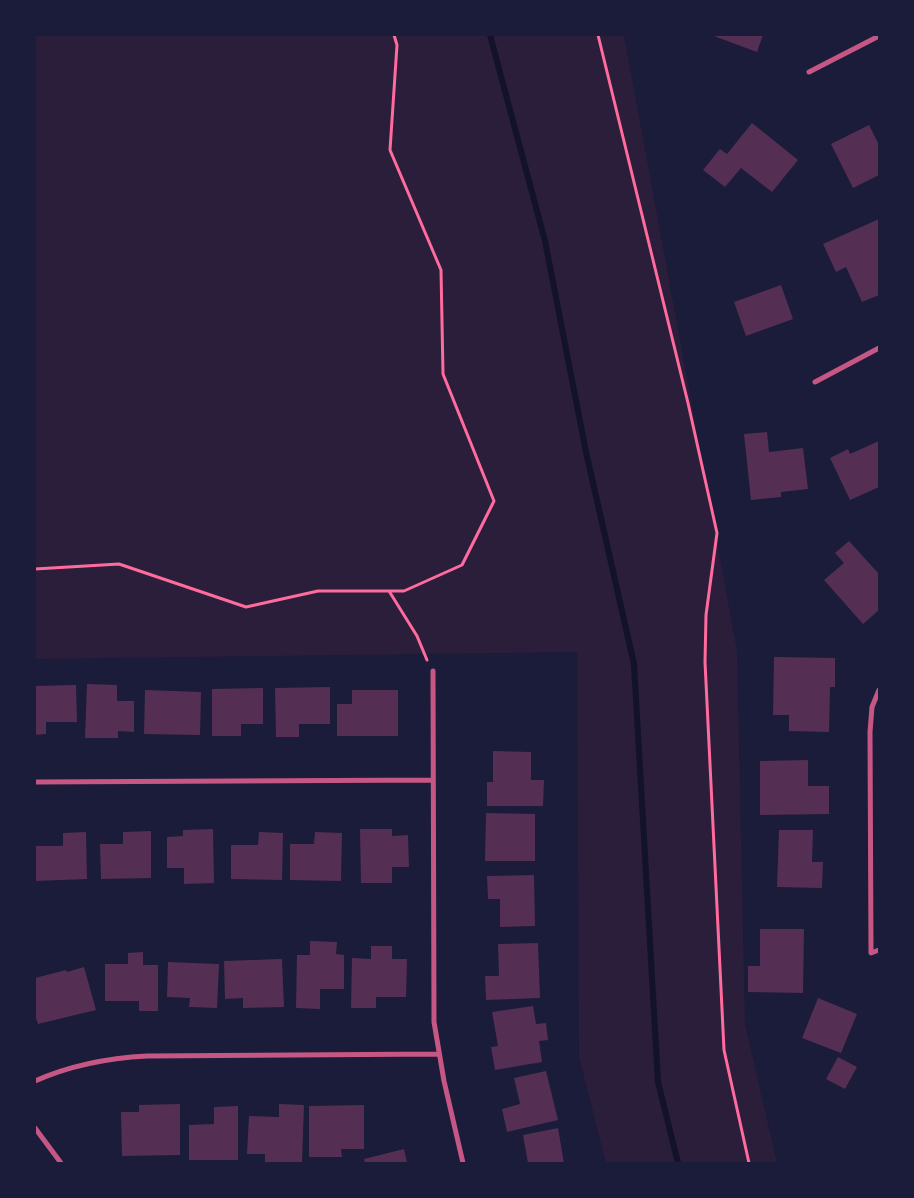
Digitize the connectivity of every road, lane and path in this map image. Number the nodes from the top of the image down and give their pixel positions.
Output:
1 (394, 35) edge
2 (598, 35) edge
3 (879, 36) edge
4 (809, 72) dead end
5 (879, 348) edge
6 (815, 382) dead end
7 (35, 569) edge
8 (389, 591) junction
9 (433, 671) joint
10 (879, 690) edge
11 (433, 780) junction
12 (35, 782) edge
13 (879, 950) edge
14 (439, 1054) junction
15 (35, 1081) edge
16 (35, 1128) edge
17 (61, 1163) edge
18 (463, 1163) edge
19 (749, 1163) edge

1 - 8 path
2 - 19 path
3 - 4 street
5 - 6 street
7 - 8 path
8 - 9 path
9 - 11 street
10 - 13 street
11 - 12 street
11 - 14 street
14 - 15 street
14 - 18 street
16 - 17 street

